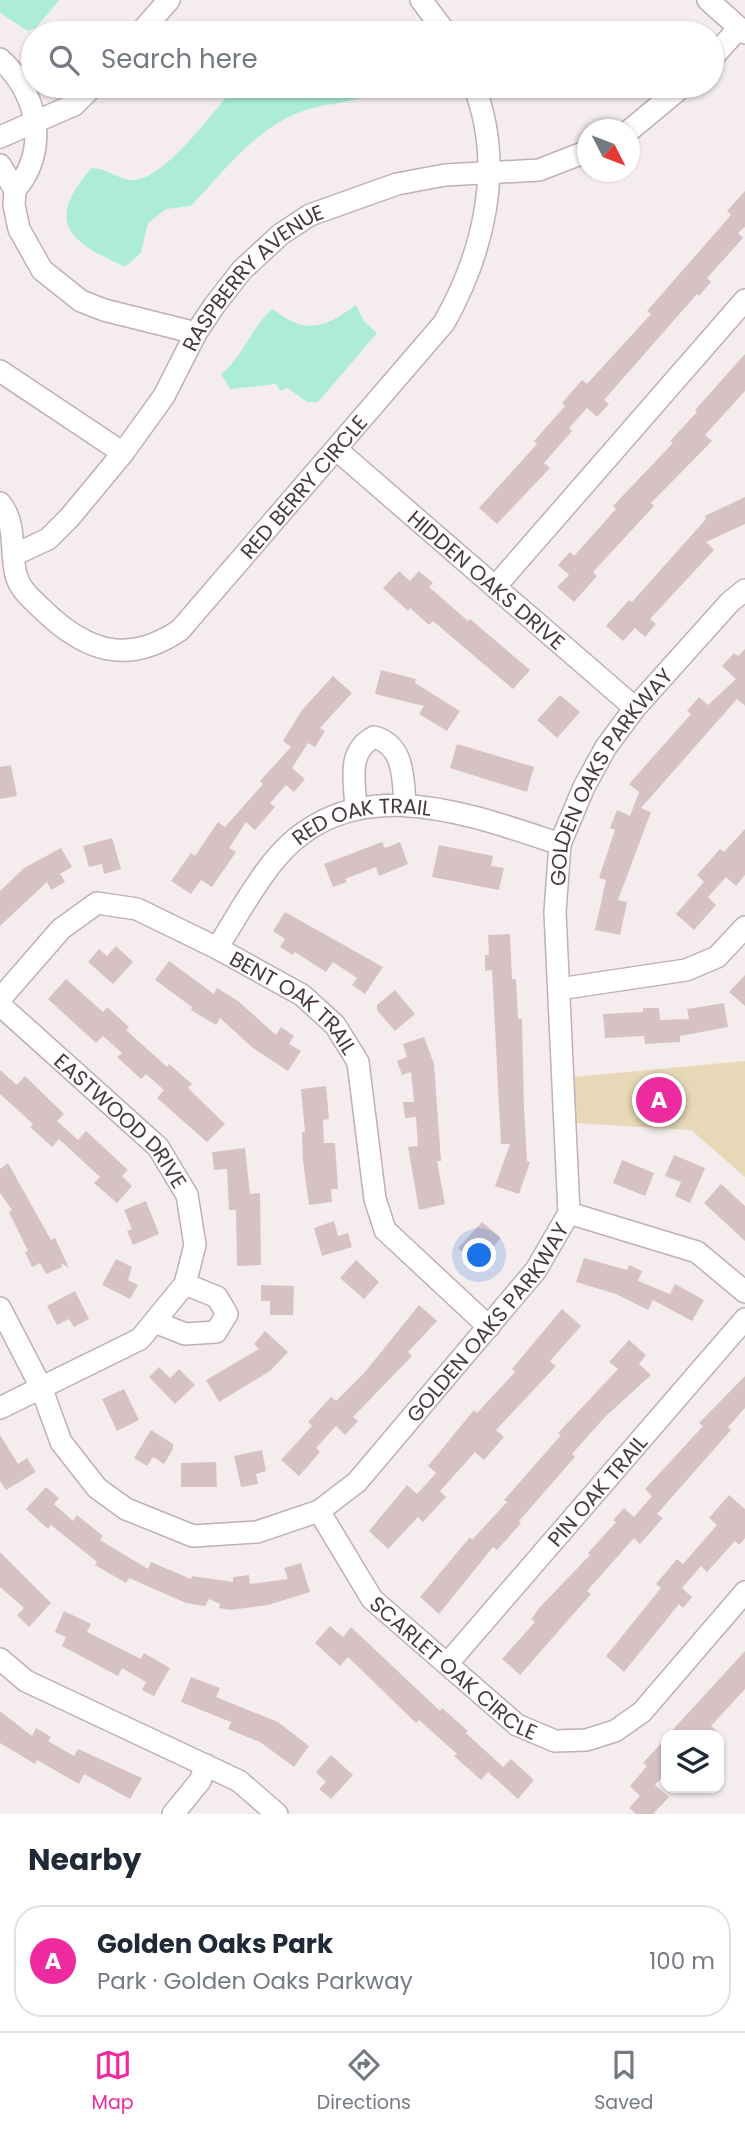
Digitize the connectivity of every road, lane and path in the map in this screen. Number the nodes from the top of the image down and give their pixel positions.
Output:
1 (169, 0) edge
2 (421, 0) edge
3 (708, 0) edge
4 (151, 21) edge
5 (437, 21) edge
6 (742, 31) edge
7 (724, 47) edge
8 (0, 59) edge
9 (21, 87) edge
10 (26, 98) edge
11 (81, 98) edge
12 (479, 98) edge
13 (668, 98) edge
14 (640, 121) edge
15 (37, 122) junction
16 (0, 137) edge
17 (577, 155) edge
18 (0, 165) edge
19 (488, 173) junction
20 (15, 190) junction
21 (745, 300) edge
22 (196, 333) junction
23 (0, 371) edge
24 (337, 450) junction
25 (123, 453) junction
26 (0, 503) edge
27 (14, 555) junction
28 (495, 587) junction
29 (745, 590) edge
30 (635, 708) junction
31 (405, 803) junction
32 (356, 809) junction
33 (560, 844) junction
34 (745, 928) edge
35 (217, 948) junction
36 (559, 989) junction
37 (0, 999) edge
38 (0, 1005) edge
39 (569, 1213) junction
40 (185, 1284) junction
41 (745, 1292) edge
42 (0, 1308) edge
43 (745, 1319) edge
44 (156, 1322) junction
45 (489, 1327) junction
46 (41, 1387) junction
47 (0, 1408) edge
48 (319, 1511) junction
49 (745, 1592) edge
50 (0, 1659) edge
51 (448, 1663) junction
52 (206, 1765) junction
53 (173, 1814) edge
54 (277, 1814) edge

1 - 4 street
2 - 5 street
3 - 6 street
6 - 7 street
8 - 9 street
10 - 15 street
11 - 15 street
12 - 19 street, RED BERRY CIRCLE
13 - 14 street
15 - 16 street
15 - 20 street
17 - 19 street, RASPBERRY AVENUE
18 - 20 street
19 - 22 street, RASPBERRY AVENUE
19 - 24 street, RED BERRY CIRCLE
20 - 22 street
21 - 28 street
22 - 25 street, RASPBERRY AVENUE
23 - 25 street
24 - 27 street, RED BERRY CIRCLE
24 - 28 street, HIDDEN OAKS DRIVE
25 - 27 street, RASPBERRY AVENUE
26 - 27 street, RED BERRY CIRCLE
28 - 30 street, HIDDEN OAKS DRIVE
29 - 30 street, GOLDEN OAKS PARKWAY
30 - 33 street, GOLDEN OAKS PARKWAY
31 - 32 street, RED OAK TRAIL
31 - 32 street
31 - 33 street, RED OAK TRAIL
32 - 35 street, RED OAK TRAIL
33 - 36 street, GOLDEN OAKS PARKWAY
34 - 36 street
35 - 37 street, BENT OAK TRAIL
35 - 45 street, BENT OAK TRAIL
36 - 39 street, GOLDEN OAKS PARKWAY
38 - 40 street, EASTWOOD DRIVE
39 - 41 street
39 - 45 street, GOLDEN OAKS PARKWAY
40 - 44 street, EASTWOOD DRIVE
40 - 44 street
42 - 46 street, GOLDEN OAKS PARKWAY
43 - 51 street, PIN OAK TRAIL
44 - 46 street, EASTWOOD DRIVE
45 - 48 street, GOLDEN OAKS PARKWAY
46 - 47 street, EASTWOOD DRIVE
46 - 48 street, GOLDEN OAKS PARKWAY
48 - 51 street, SCARLET OAK CIRCLE
49 - 51 street, SCARLET OAK CIRCLE
50 - 52 street
52 - 53 street
52 - 54 street

